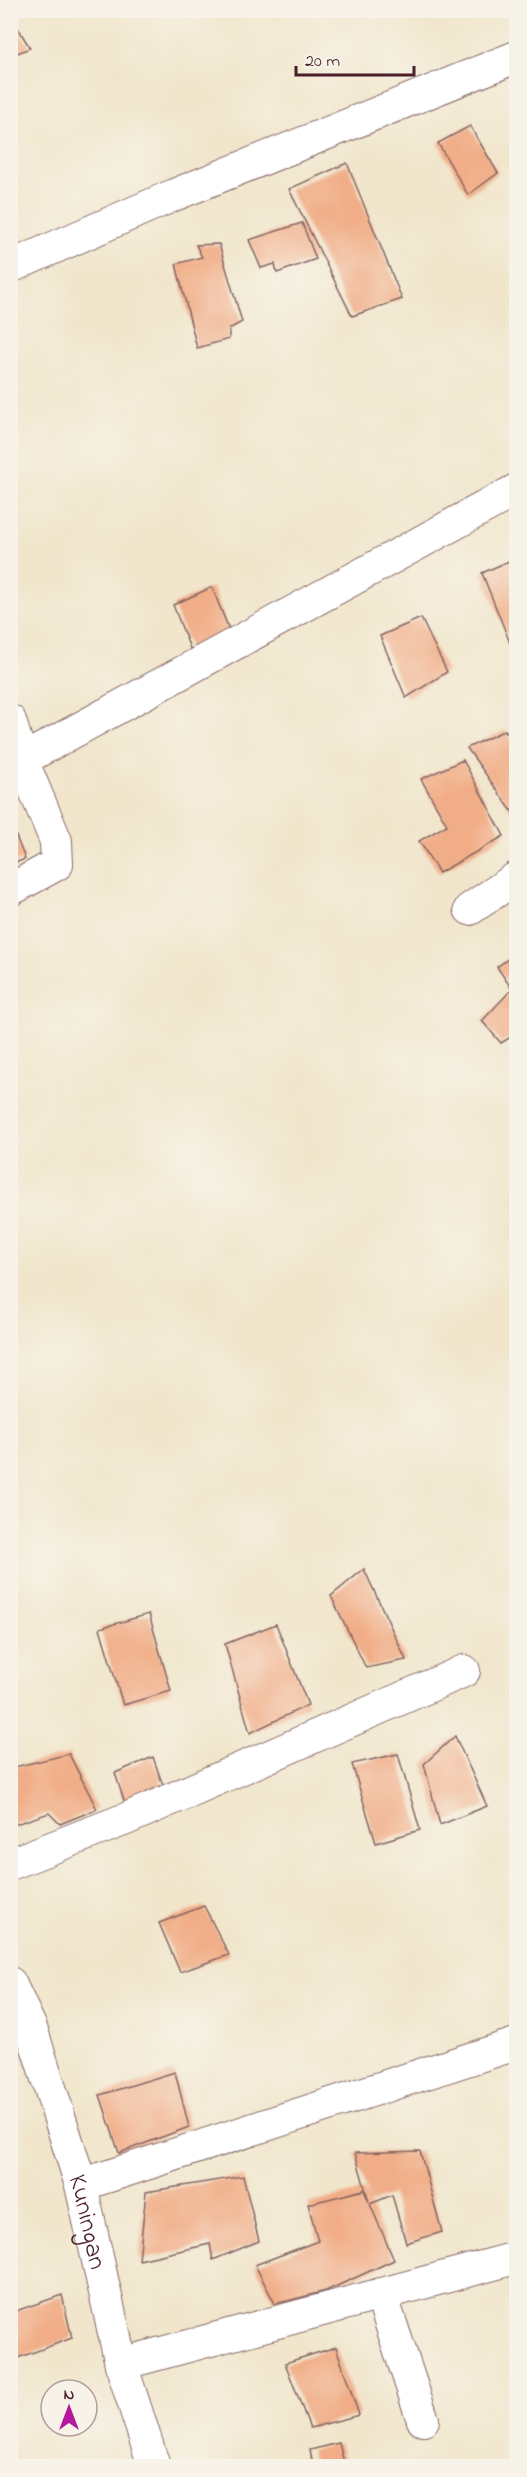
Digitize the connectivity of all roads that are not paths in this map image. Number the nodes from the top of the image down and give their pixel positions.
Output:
1 (516, 57) edge
2 (10, 267) edge
3 (516, 489) edge
4 (10, 721) edge
5 (22, 760) junction
6 (516, 878) edge
7 (10, 890) edge
8 (470, 909) dead end
9 (465, 1671) dead end
10 (10, 1864) edge
11 (10, 1983) edge
12 (516, 2044) edge
13 (81, 2185) junction
14 (516, 2258) edge
15 (381, 2294) junction
16 (121, 2364) junction
17 (423, 2420) dead end
18 (154, 2466) edge

1 - 2 street
3 - 5 street
4 - 5 street
5 - 7 street
6 - 8 street
9 - 10 street
11 - 13 street, Kuningan
12 - 13 street
13 - 16 street, Kuningan
14 - 15 street
15 - 16 street
15 - 17 street
16 - 18 street, Kuningan

